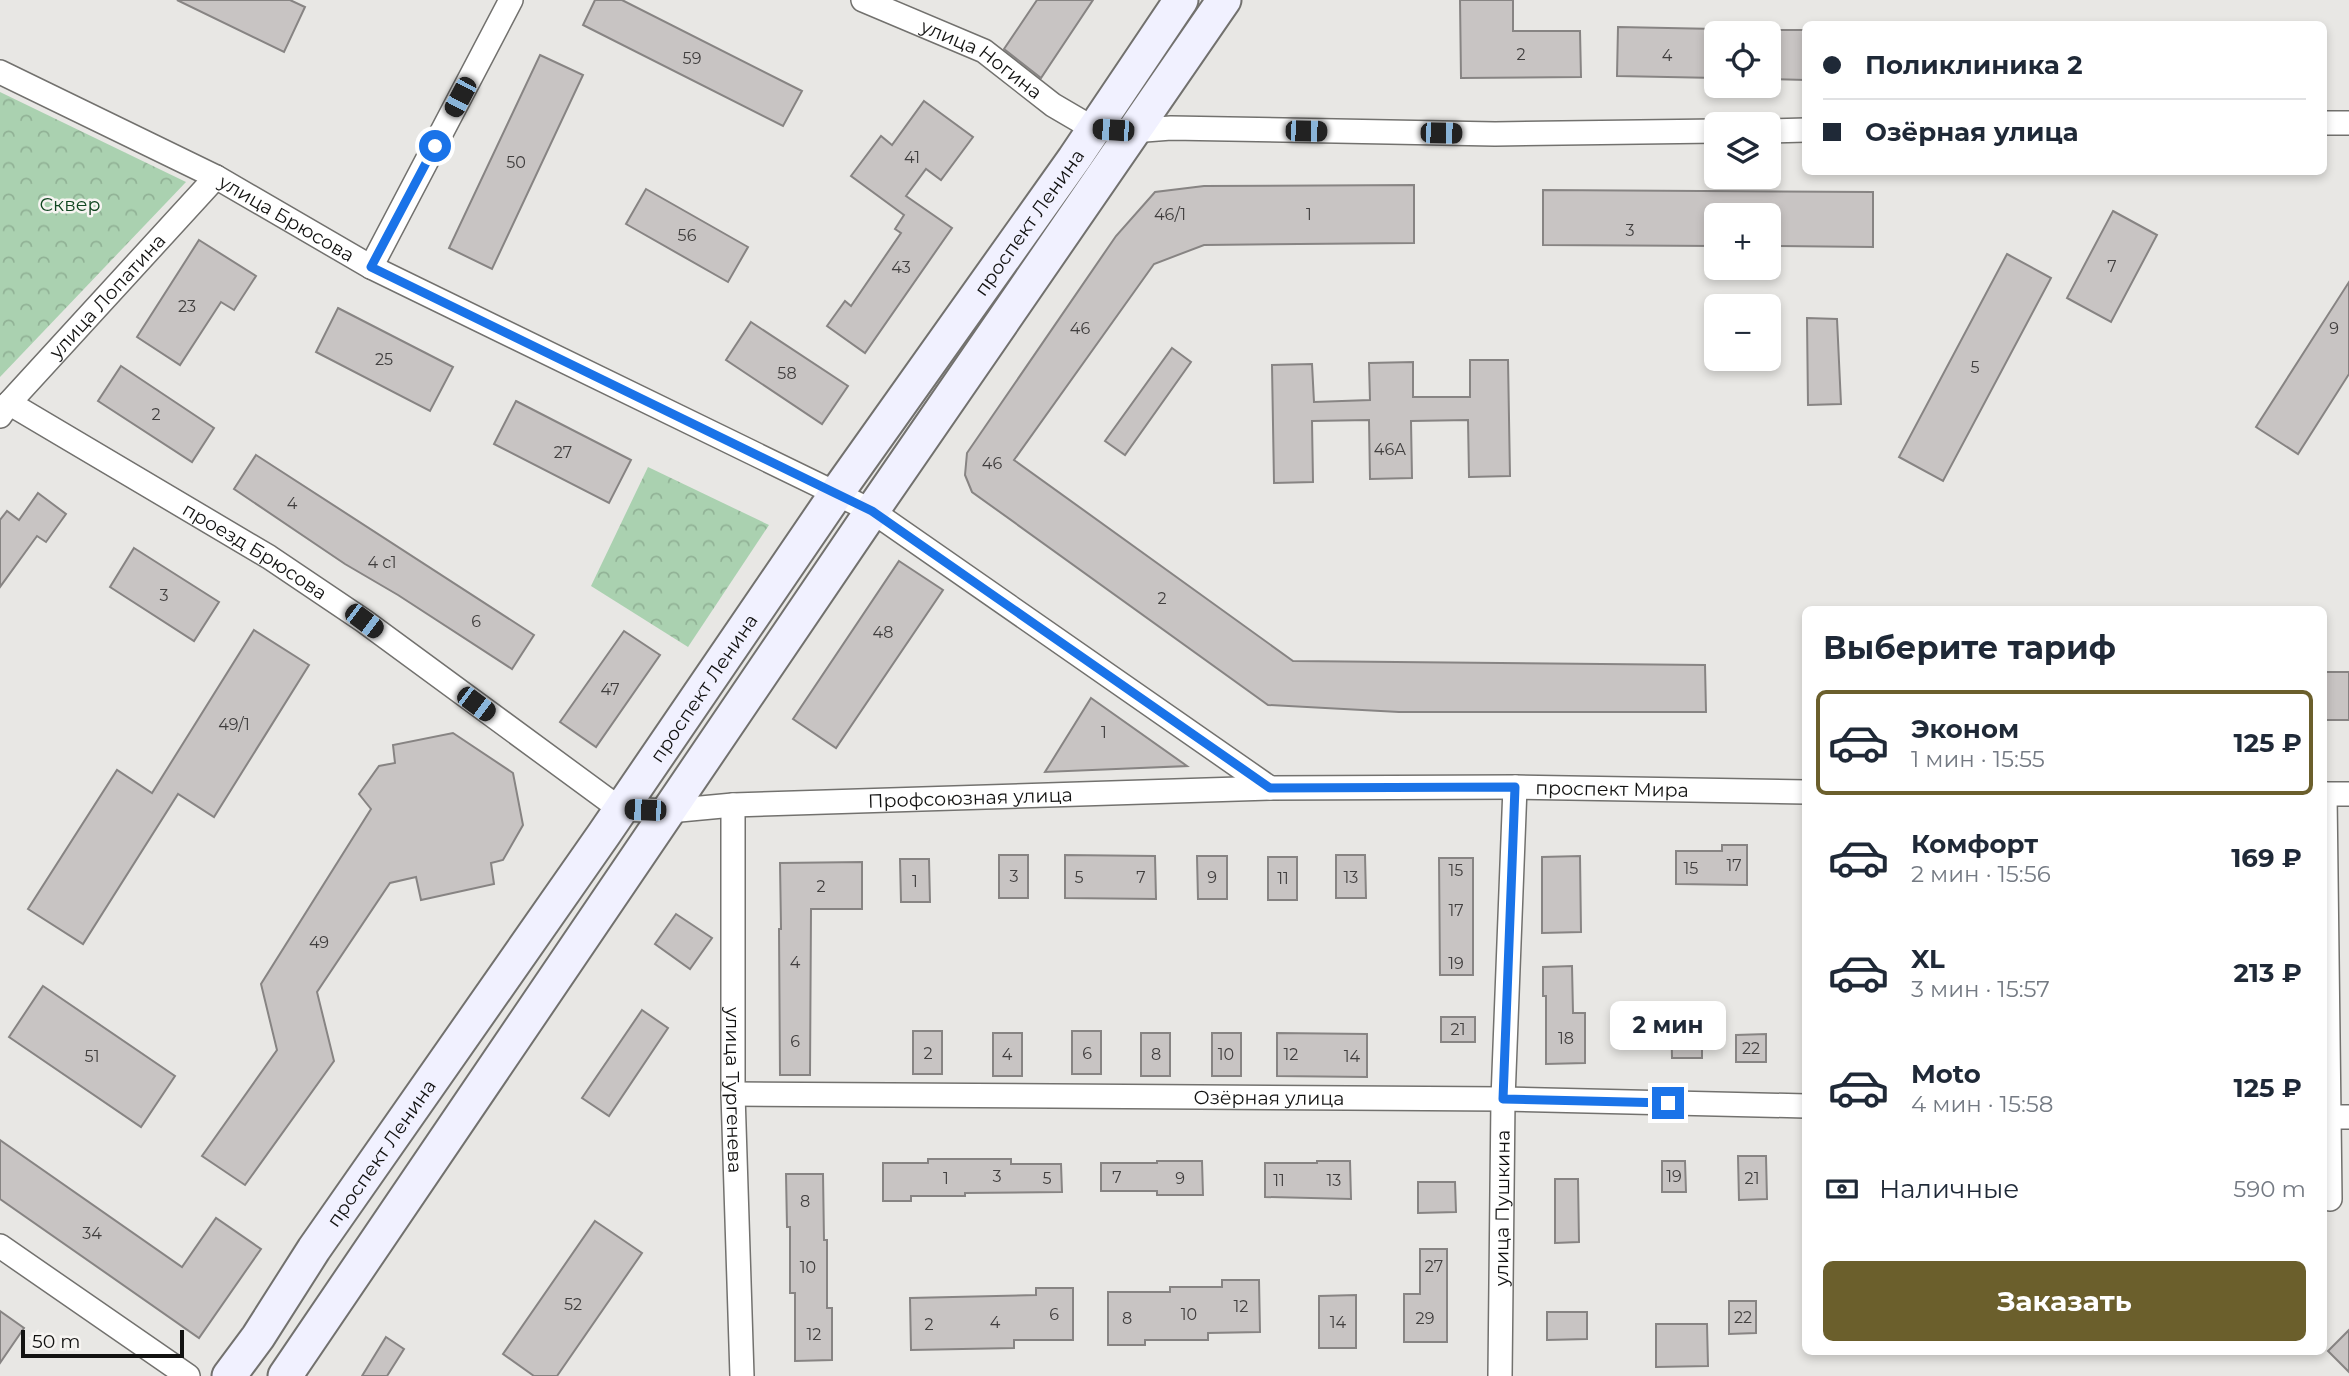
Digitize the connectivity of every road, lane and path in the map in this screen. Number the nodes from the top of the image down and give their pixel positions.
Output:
1 (511, 0) edge
2 (863, 0) edge
3 (1181, 0) edge
4 (1224, 0) edge
5 (0, 72) edge
6 (2349, 122) edge
7 (2327, 123) edge
8 (1094, 128) junction
9 (1802, 130) edge
10 (1132, 131) junction
11 (1704, 131) edge
12 (1781, 131) edge
13 (216, 177) junction
14 (371, 267) junction
15 (4, 410) edge
16 (836, 494) junction
17 (872, 511) junction
18 (1515, 787) junction
19 (1270, 788) junction
20 (1802, 792) edge
21 (2327, 794) edge
22 (2349, 794) edge
23 (733, 805) junction
24 (620, 809) junction
25 (670, 811) junction
26 (2327, 891) edge
27 (733, 1094) junction
28 (1503, 1099) junction
29 (1802, 1106) edge
30 (2334, 1117) edge
31 (2330, 1199) dead end
32 (0, 1246) edge
33 (188, 1376) edge
34 (229, 1376) edge
35 (285, 1376) edge
36 (742, 1376) edge
37 (1500, 1376) edge

1 - 14 street
2 - 8 street, улица Ногина
3 - 8 main road, проспект Ленина
4 - 10 main road, проспект Ленина
5 - 13 street, улица Брюсова
6 - 7 street
8 - 10 street
8 - 16 main road, проспект Ленина
9 - 12 street
10 - 11 street
10 - 17 main road, проспект Ленина
13 - 14 street, улица Брюсова
13 - 15 street, улица Лопатина
14 - 16 street, улица Брюсова
15 - 24 street, проезд Брюсова
16 - 17 street
16 - 24 main road, проспект Ленина
17 - 19 street
17 - 25 main road, проспект Ленина
18 - 19 street, проспект Мира
18 - 20 street, проспект Мира
18 - 28 street, улица Пушкина
19 - 23 street, Профсоюзная улица
21 - 22 street
23 - 25 street, Профсоюзная улица
23 - 27 street, улица Тургенева
24 - 25 street
24 - 34 main road, проспект Ленина
25 - 35 main road, проспект Ленина
26 - 30 street
27 - 28 street, Озёрная улица
27 - 36 street, улица Тургенева
28 - 29 street, Озёрная улица
28 - 37 street, улица Пушкина
30 - 31 street
32 - 33 street

